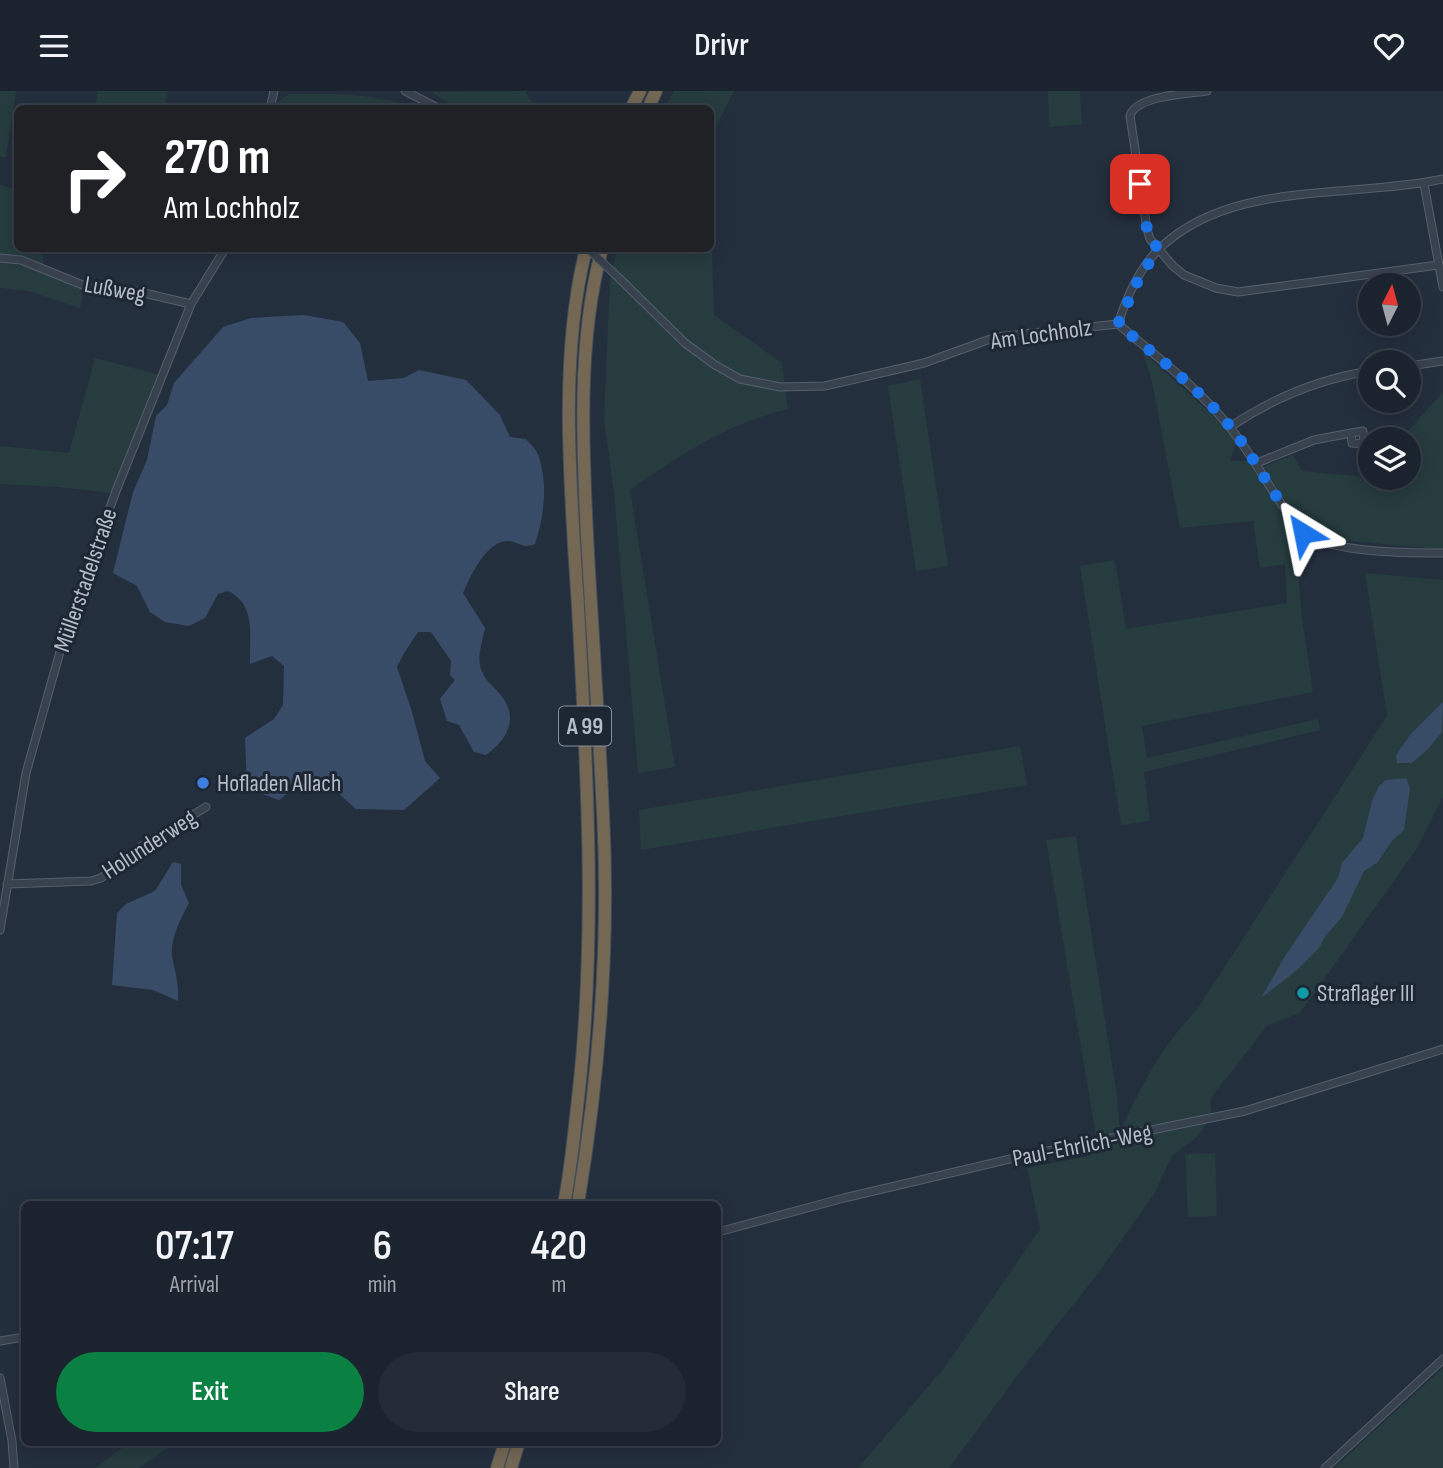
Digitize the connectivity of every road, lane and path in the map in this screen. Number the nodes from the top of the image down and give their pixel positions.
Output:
1 (405, 91) edge
2 (1207, 91) edge
3 (432, 105) edge
4 (1443, 179) edge
5 (1424, 184) junction
6 (1158, 250) junction
7 (223, 252) edge
8 (586, 252) edge
9 (590, 252) edge
10 (601, 252) edge
11 (0, 258) edge
12 (1438, 265) junction
13 (1443, 287) edge
14 (191, 304) junction
15 (1118, 324) junction
16 (1443, 361) edge
17 (1421, 364) edge
18 (1358, 374) edge
19 (1230, 427) junction
20 (1351, 433) dead end
21 (1257, 463) junction
22 (1443, 554) edge
23 (206, 807) dead end
24 (7, 884) junction
25 (0, 930) edge
26 (1443, 1049) edge
27 (565, 1201) edge
28 (578, 1201) edge
29 (721, 1231) edge
30 (21, 1338) edge
31 (0, 1341) edge
32 (1443, 1359) edge
33 (0, 1378) edge
34 (504, 1446) edge
35 (518, 1446) edge
36 (14, 1468) edge
37 (496, 1468) edge
38 (511, 1468) edge
39 (1325, 1468) edge

1 - 3 street
2 - 6 street
4 - 5 street, Am Lochholz
5 - 6 street, Am Lochholz
5 - 12 street
6 - 12 street
6 - 15 street, Am Lochholz
7 - 14 street, Müllerstadelstraße
8 - 27 highway, A 99
9 - 15 street, Am Lochholz, bridge
10 - 28 highway, A 99
11 - 14 street, Lußweg
12 - 13 street
14 - 24 street, Müllerstadelstraße
15 - 19 street
16 - 17 street
18 - 19 street
19 - 21 street
20 - 21 street
21 - 22 street
23 - 24 street, Holunderweg
24 - 25 street, Müllerstadelstraße
26 - 29 street, Paul-Ehrlich-Weg
30 - 31 street
32 - 39 street
33 - 36 street
34 - 37 highway
35 - 38 highway

